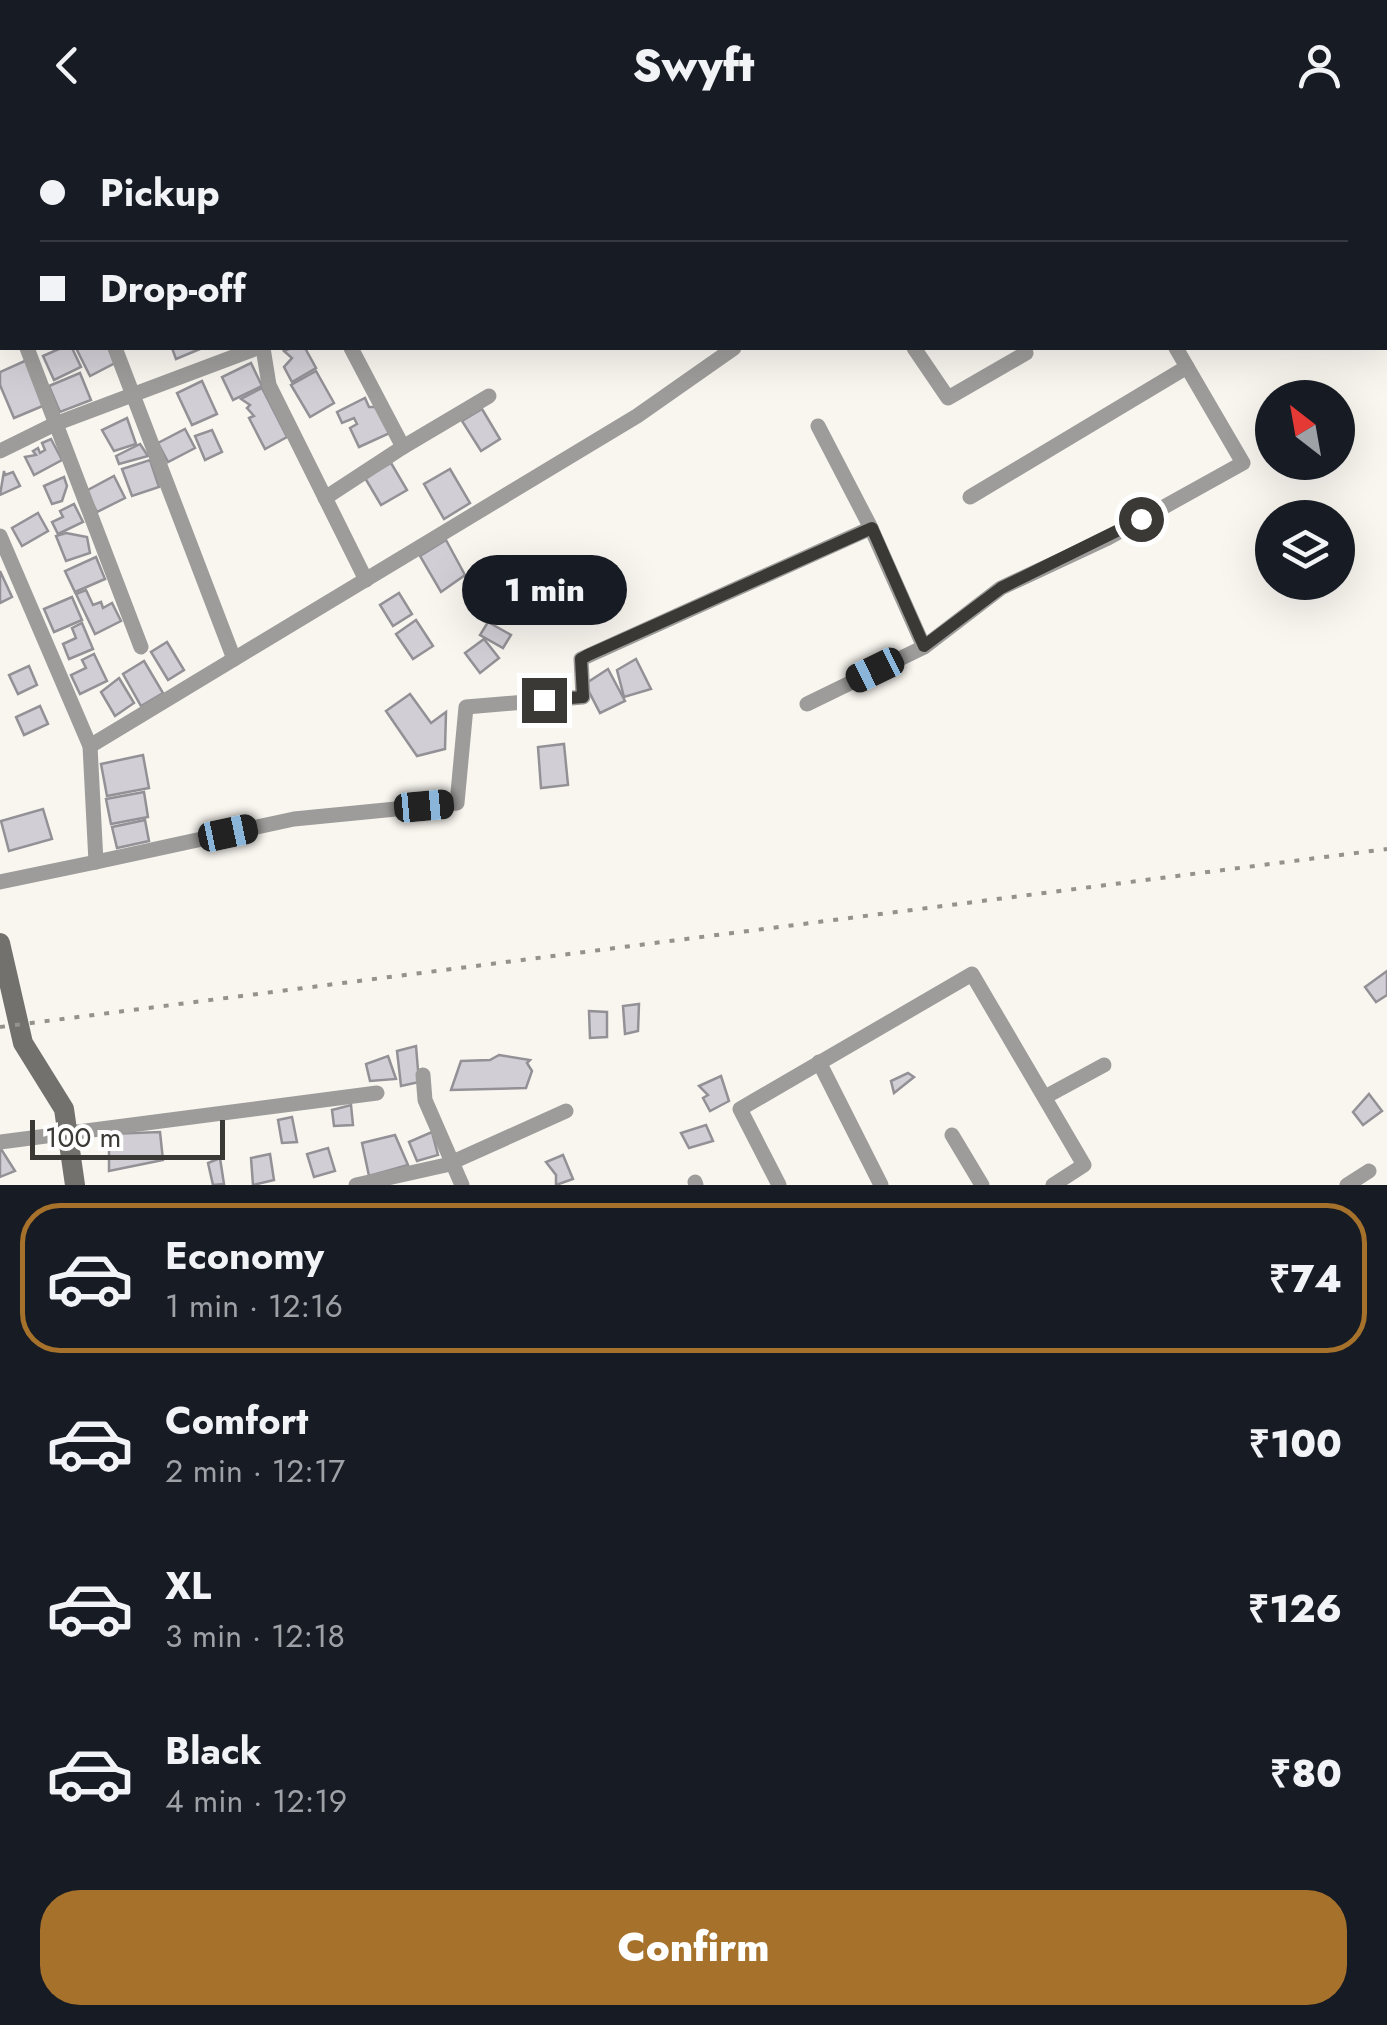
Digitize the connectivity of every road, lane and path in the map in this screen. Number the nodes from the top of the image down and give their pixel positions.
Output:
1 (28, 350) edge
2 (116, 350) edge
3 (255, 350) edge
4 (260, 350) edge
5 (351, 350) edge
6 (731, 350) edge
7 (915, 350) edge
8 (1025, 350) edge
9 (1177, 350) edge
10 (1186, 367) junction
11 (488, 396) dead end
12 (135, 397) junction
13 (56, 424) junction
14 (818, 426) dead end
15 (403, 447) junction
16 (0, 451) edge
17 (970, 497) dead end
18 (325, 498) junction
19 (872, 528) junction
20 (0, 536) edge
21 (366, 580) junction
22 (924, 646) junction
23 (141, 648) dead end
24 (234, 660) junction
25 (807, 704) dead end
26 (90, 746) junction
27 (96, 862) junction
28 (0, 882) edge
29 (1, 949) edge
30 (819, 1062) junction
31 (1104, 1065) dead end
32 (424, 1075) dead end
33 (378, 1092) dead end
34 (1045, 1097) junction
35 (566, 1111) dead end
36 (65, 1133) junction
37 (952, 1135) dead end
38 (0, 1142) edge
39 (452, 1162) junction
40 (1370, 1171) dead end
41 (361, 1184) edge
42 (75, 1185) edge
43 (462, 1185) edge
44 (779, 1185) edge
45 (880, 1185) edge
46 (982, 1185) edge
47 (1052, 1185) edge
48 (1347, 1185) edge

1 - 13 street
2 - 12 street
3 - 12 street
4 - 18 street
5 - 15 street
6 - 21 street
7 - 8 street
9 - 10 street
10 - 17 street
10 - 22 street
11 - 15 street
12 - 13 street
12 - 24 street
13 - 16 street
13 - 23 street
14 - 19 street
15 - 18 street
18 - 21 street
19 - 22 street
19 - 27 street
20 - 26 street
21 - 24 street
22 - 25 street
24 - 26 street
26 - 27 street
27 - 28 street
29 - 36 street
30 - 34 street
30 - 44 street
30 - 45 street
31 - 34 street
32 - 39 street
33 - 36 street
34 - 47 street
35 - 39 street
36 - 38 street
36 - 42 street
37 - 46 street
39 - 41 street
39 - 43 street
40 - 48 street

